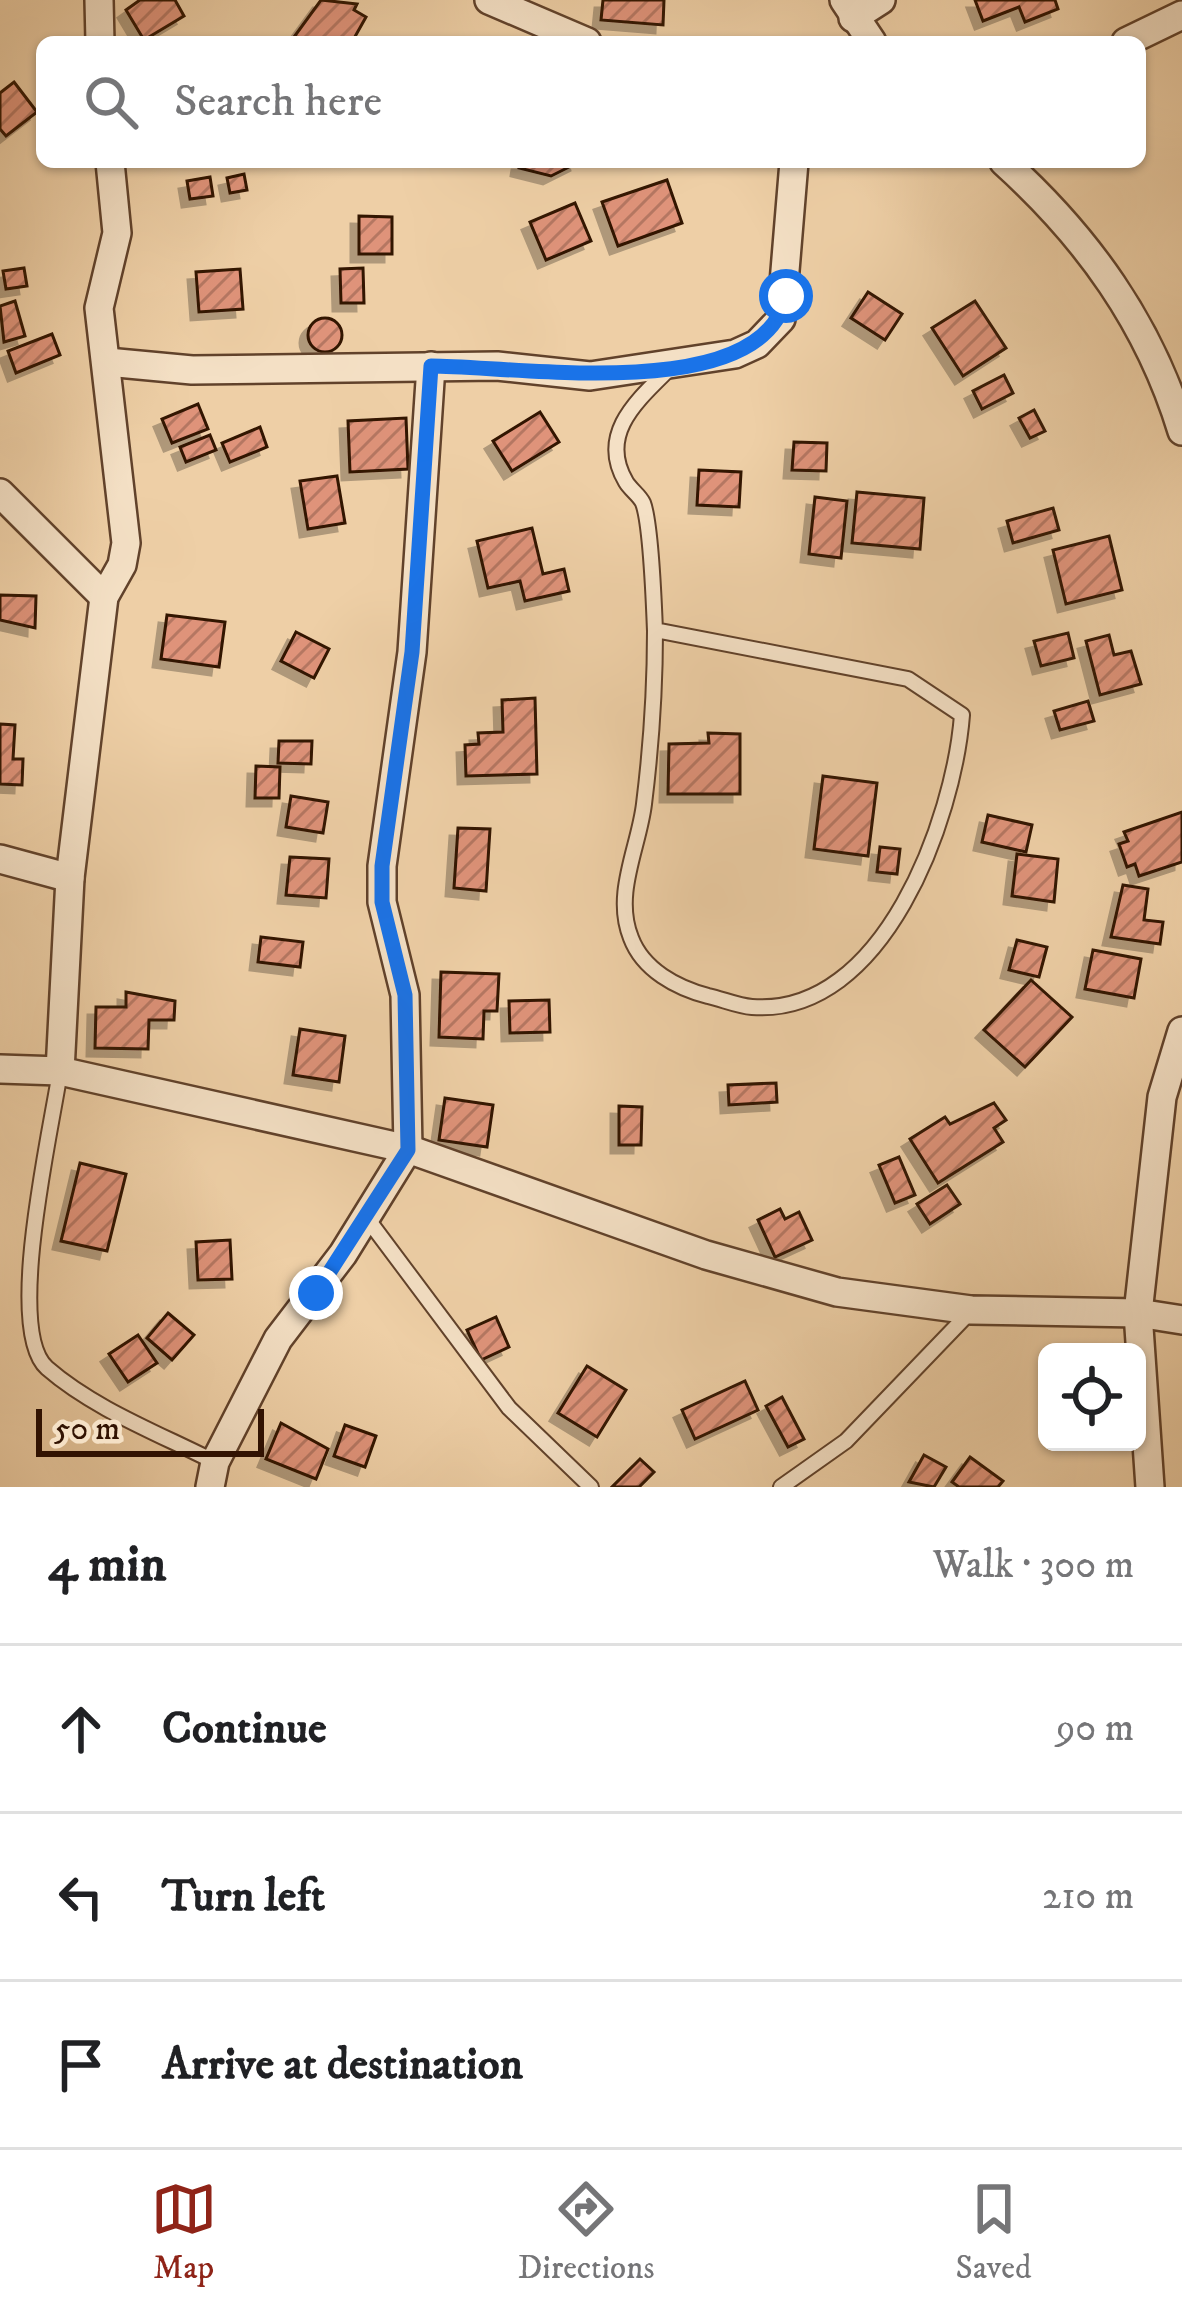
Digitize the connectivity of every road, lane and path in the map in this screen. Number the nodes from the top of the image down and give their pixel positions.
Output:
1 (99, 0) edge
2 (490, 0) edge
3 (881, 0) edge
4 (849, 9) edge
5 (1182, 15) edge
6 (100, 36) edge
7 (573, 36) edge
8 (868, 36) edge
9 (1138, 36) edge
10 (111, 168) edge
11 (794, 168) edge
12 (1010, 168) edge
13 (107, 362) junction
14 (431, 366) junction
15 (671, 367) junction
16 (1182, 431) edge
17 (0, 493) edge
18 (104, 597) junction
19 (655, 630) junction
20 (0, 859) edge
21 (70, 878) junction
22 (1182, 1031) edge
23 (0, 1070) edge
24 (60, 1071) junction
25 (408, 1150) junction
26 (365, 1217) junction
27 (971, 1310) junction
28 (1138, 1313) junction
29 (1182, 1320) edge
30 (213, 1475) edge
31 (591, 1487) edge
32 (781, 1487) edge
33 (1150, 1487) edge

1 - 6 street
2 - 7 street
3 - 4 street
4 - 8 street
5 - 9 street
10 - 13 street
11 - 15 street
12 - 16 street
13 - 14 street
13 - 18 street
14 - 15 street
14 - 25 street
15 - 19 lane
17 - 18 street
18 - 21 street
19 - 19 lane
20 - 21 street
21 - 24 street
22 - 28 street
23 - 24 street
24 - 25 street
24 - 30 lane
25 - 26 street
25 - 27 street
26 - 30 street
26 - 31 lane
27 - 28 street
27 - 32 lane
28 - 29 street
28 - 33 street

